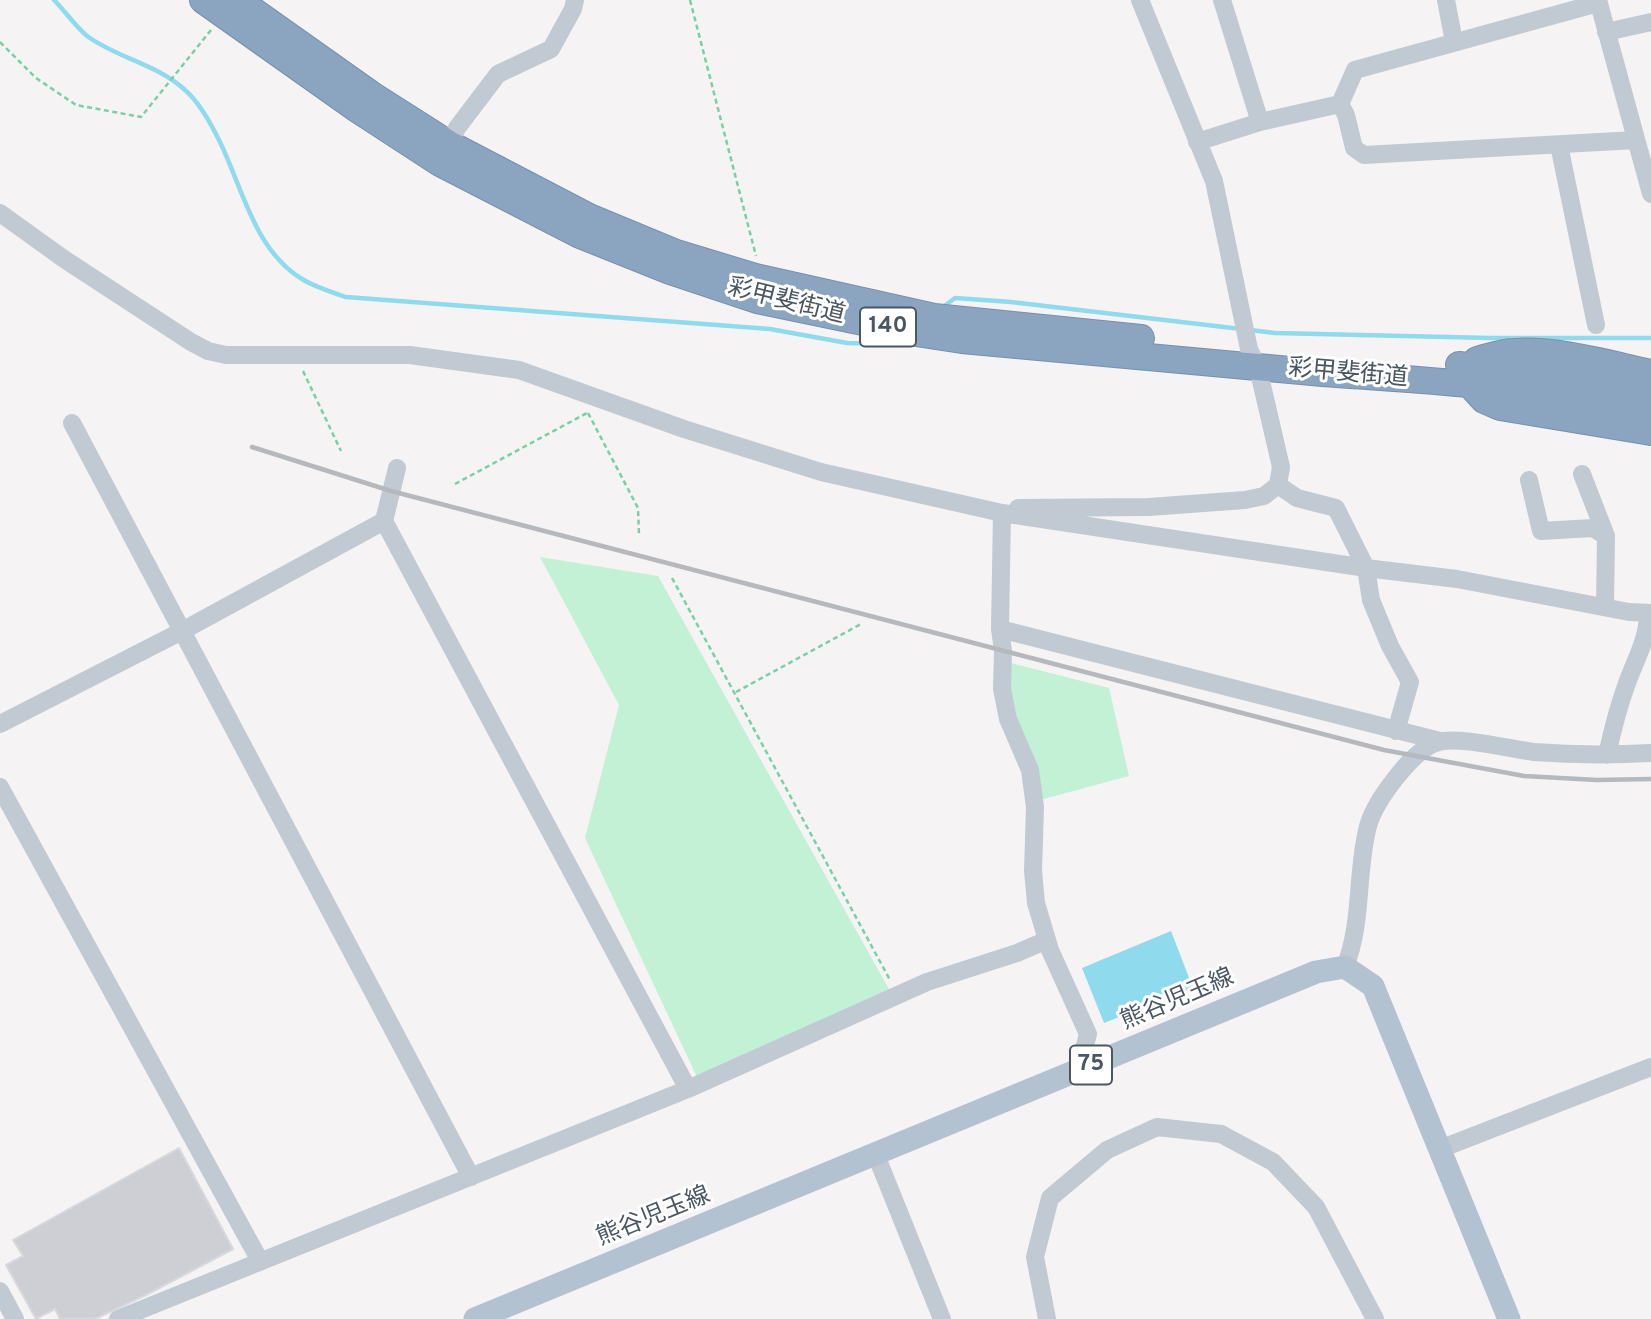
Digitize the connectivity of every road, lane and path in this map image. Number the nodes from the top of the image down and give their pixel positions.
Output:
1 (575, 0) edge
2 (690, 0) edge
3 (1140, 0) edge
4 (1222, 0) edge
5 (1446, 0) edge
6 (1598, 2) edge
7 (221, 5) edge
8 (1651, 22) edge
9 (1606, 32) junction
10 (0, 42) edge
11 (1454, 42) junction
12 (1340, 104) junction
13 (1260, 122) junction
14 (1636, 140) junction
15 (1197, 142) junction
16 (449, 144) junction
17 (1559, 145) junction
18 (1651, 194) edge
19 (0, 213) edge
20 (755, 277) junction
21 (1596, 325) dead end
22 (295, 356) junction
23 (1253, 358) junction
24 (1651, 373) edge
25 (1464, 375) junction
26 (1651, 393) edge
27 (1651, 413) edge
28 (72, 423) dead end
29 (1651, 432) edge
30 (341, 452) dead end
31 (397, 468) dead end
32 (1582, 474) dead end
33 (1529, 481) dead end
34 (454, 484) dead end
35 (1278, 485) junction
36 (1002, 513) junction
37 (384, 521) junction
38 (639, 535) dead end
39 (1606, 536) junction
40 (1366, 568) junction
41 (673, 578) dead end
42 (1605, 607) junction
43 (1650, 613) edge
44 (861, 624) dead end
45 (1000, 629) junction
46 (182, 631) junction
47 (736, 692) junction
48 (0, 724) edge
49 (1396, 731) junction
50 (1440, 741) junction
51 (1651, 753) edge
52 (1607, 755) junction
53 (0, 787) edge
54 (1047, 940) junction
55 (1345, 967) junction
56 (898, 995) junction
57 (1651, 1067) edge
58 (1078, 1071) junction
59 (688, 1089) junction
60 (1440, 1149) junction
61 (876, 1155) junction
62 (471, 1177) junction
63 (260, 1261) junction
64 (0, 1290) edge
65 (15, 1319) edge
66 (118, 1319) edge
67 (475, 1319) edge
68 (942, 1319) edge
69 (1047, 1319) edge
70 (1375, 1319) edge
71 (1509, 1319) edge

1 - 16 street
2 - 20 path
3 - 15 street
4 - 13 street
5 - 11 street
6 - 9 street
6 - 11 street
7 - 10 path
7 - 16 highway, 彩甲斐街道 / 140
7 - 23 highway, 彩甲斐街道 / 140
8 - 9 street
9 - 14 street
11 - 12 street
12 - 13 street
12 - 17 street
13 - 15 street
14 - 17 street
14 - 18 street
15 - 23 street
16 - 20 highway, 彩甲斐街道 / 140
17 - 21 street
19 - 22 street
20 - 23 highway, 彩甲斐街道 / 140
22 - 30 path
22 - 36 street
23 - 25 highway, 彩甲斐街道 / 140
23 - 35 street
24 - 25 highway
25 - 26 highway, 彩甲斐街道 / 140
25 - 27 highway, 彩甲斐街道 / 140
25 - 29 highway
28 - 46 street
31 - 37 street
32 - 39 street
33 - 39 street
34 - 38 path
35 - 36 street
35 - 40 street
36 - 40 street
36 - 45 street
37 - 46 street
37 - 59 street
39 - 42 street
40 - 42 street
40 - 49 street
41 - 47 path
42 - 43 street
43 - 52 street
44 - 47 path
45 - 49 street
45 - 54 street
46 - 48 street
46 - 62 street
47 - 56 path
49 - 50 street
50 - 52 street
50 - 55 street
51 - 52 street
53 - 63 street
54 - 56 street
54 - 58 street
55 - 58 main road, 熊谷児玉線 / 75
55 - 60 main road
56 - 59 street
57 - 60 street
58 - 61 main road, 熊谷児玉線 / 75
59 - 62 street
60 - 71 main road
61 - 67 main road, 熊谷児玉線 / 75
61 - 68 street
62 - 63 street
63 - 66 street
64 - 65 street
69 - 70 street

